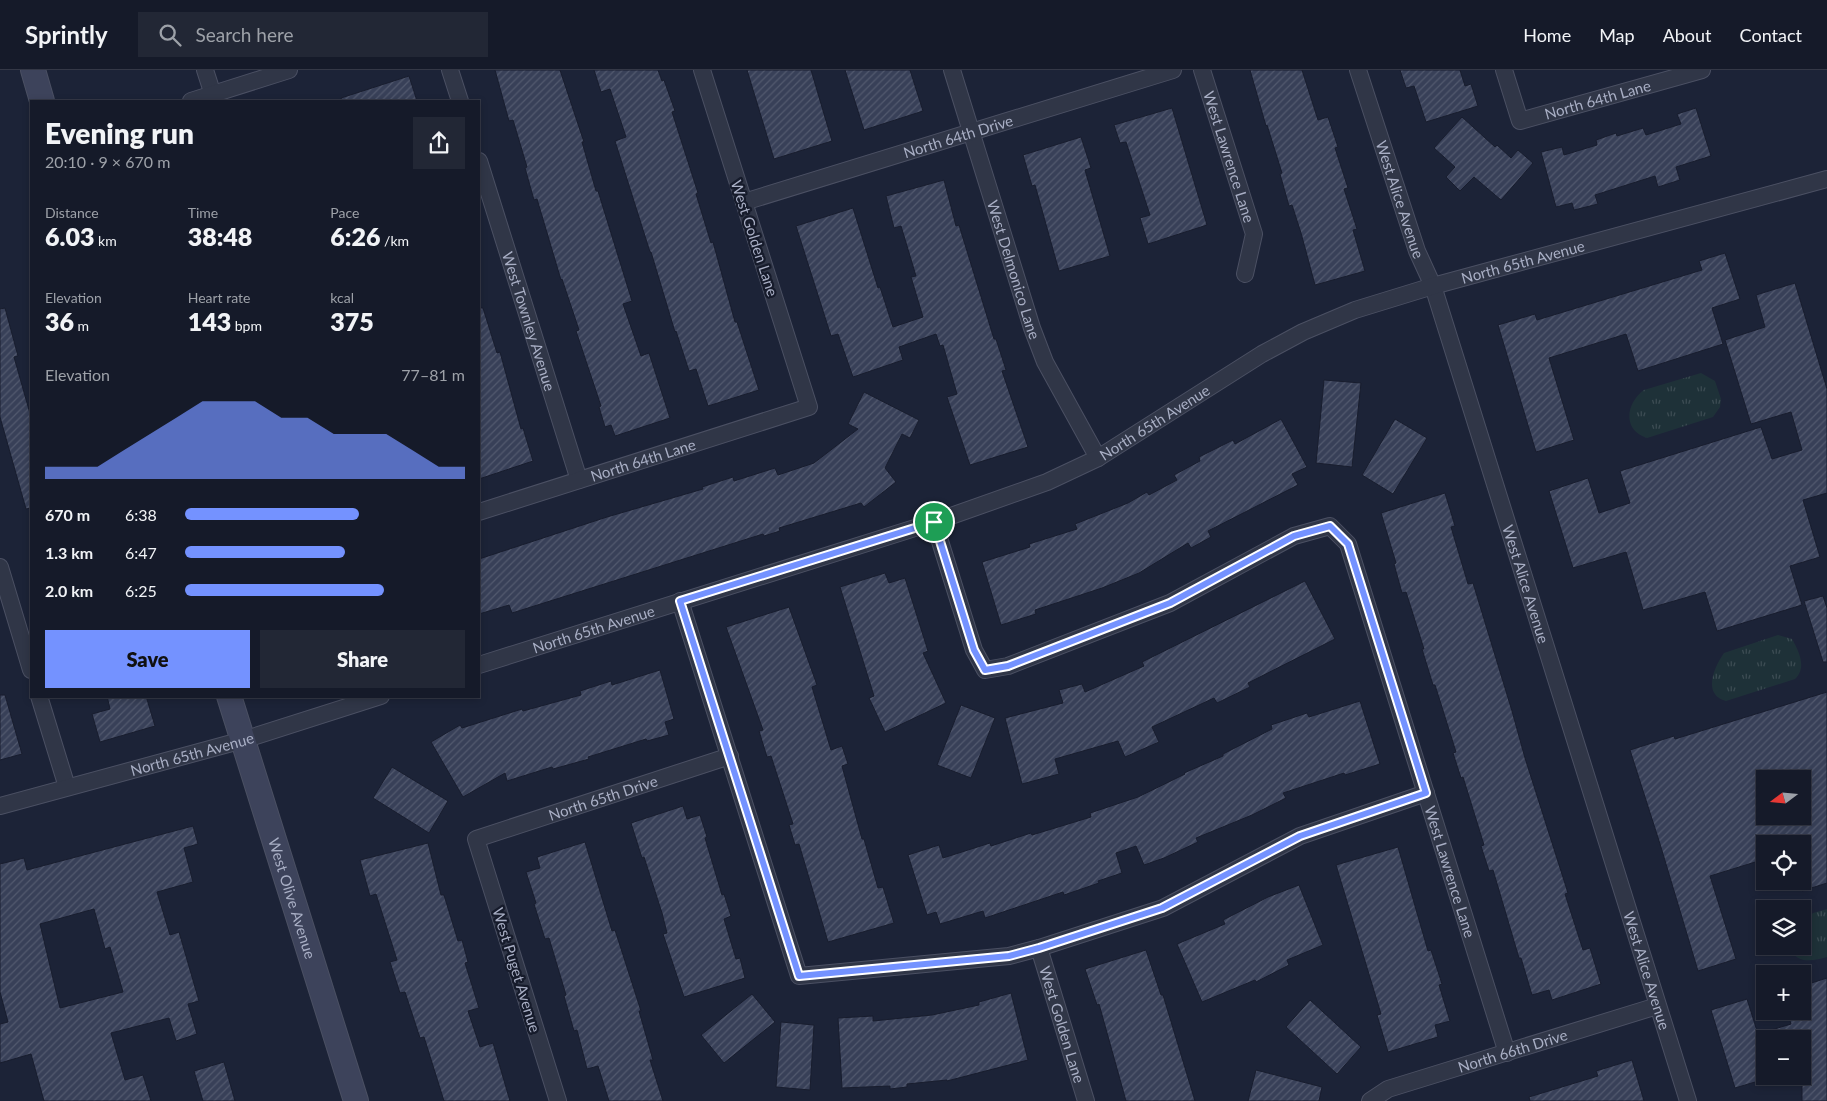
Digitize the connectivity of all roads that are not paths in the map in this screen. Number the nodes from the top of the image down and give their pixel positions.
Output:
1 (32, 70) edge
2 (205, 70) edge
3 (289, 70) edge
4 (450, 70) edge
5 (702, 70) edge
6 (952, 70) edge
7 (1172, 70) edge
8 (1202, 70) edge
9 (1358, 70) edge
10 (1504, 70) edge
11 (1702, 70) edge
12 (214, 98) edge
13 (42, 100) edge
14 (199, 100) edge
15 (460, 100) edge
16 (972, 132) junction
17 (480, 164) edge
18 (1827, 178) edge
19 (744, 202) junction
20 (1244, 274) dead end
21 (1433, 286) junction
22 (809, 407) joint
23 (1098, 458) junction
24 (579, 480) junction
25 (480, 512) edge
26 (934, 522) junction
27 (0, 567) edge
28 (680, 601) junction
29 (480, 665) edge
30 (30, 667) edge
31 (40, 698) edge
32 (230, 698) edge
33 (375, 698) edge
34 (243, 740) junction
35 (730, 756) junction
36 (67, 787) junction
37 (1426, 793) junction
38 (0, 806) edge
39 (476, 839) joint
40 (1039, 948) junction
41 (1657, 1006) junction
42 (1507, 1053) junction
43 (356, 1101) edge
44 (558, 1101) edge
45 (1086, 1101) edge
46 (1370, 1101) edge
47 (1688, 1101) edge

1 - 13 main road
2 - 12 street
3 - 12 street
4 - 15 street
5 - 19 street, West Golden Lane
6 - 16 street, West Delmonico Lane
7 - 16 street, North 64th Drive
8 - 20 street, West Lawrence Lane
9 - 21 street, West Alice Avenue
10 - 11 street, North 64th Lane
12 - 14 street
16 - 19 street, North 64th Drive
16 - 23 street, West Delmonico Lane
17 - 24 street, West Townley Avenue
18 - 21 street, North 65th Avenue
19 - 22 street, West Golden Lane
21 - 23 street, North 65th Avenue
21 - 41 street, West Alice Avenue
22 - 24 street, North 64th Lane
23 - 26 street, North 65th Avenue
24 - 25 street, North 64th Lane
26 - 28 street, North 65th Avenue
26 - 37 street, West Lawrence Lane
27 - 30 street
28 - 29 street, North 65th Avenue
28 - 35 street
31 - 36 street
32 - 34 main road, West Olive Avenue
33 - 34 street, North 65th Avenue
34 - 36 street, North 65th Avenue
34 - 43 main road, West Olive Avenue
35 - 39 street, North 65th Drive
35 - 40 street
36 - 38 street, North 65th Avenue
37 - 40 street
37 - 42 street, West Lawrence Lane
39 - 44 street, West Puget Avenue
40 - 45 street, West Golden Lane
41 - 42 street, North 66th Drive
41 - 47 street, West Alice Avenue
42 - 46 street, North 66th Drive

